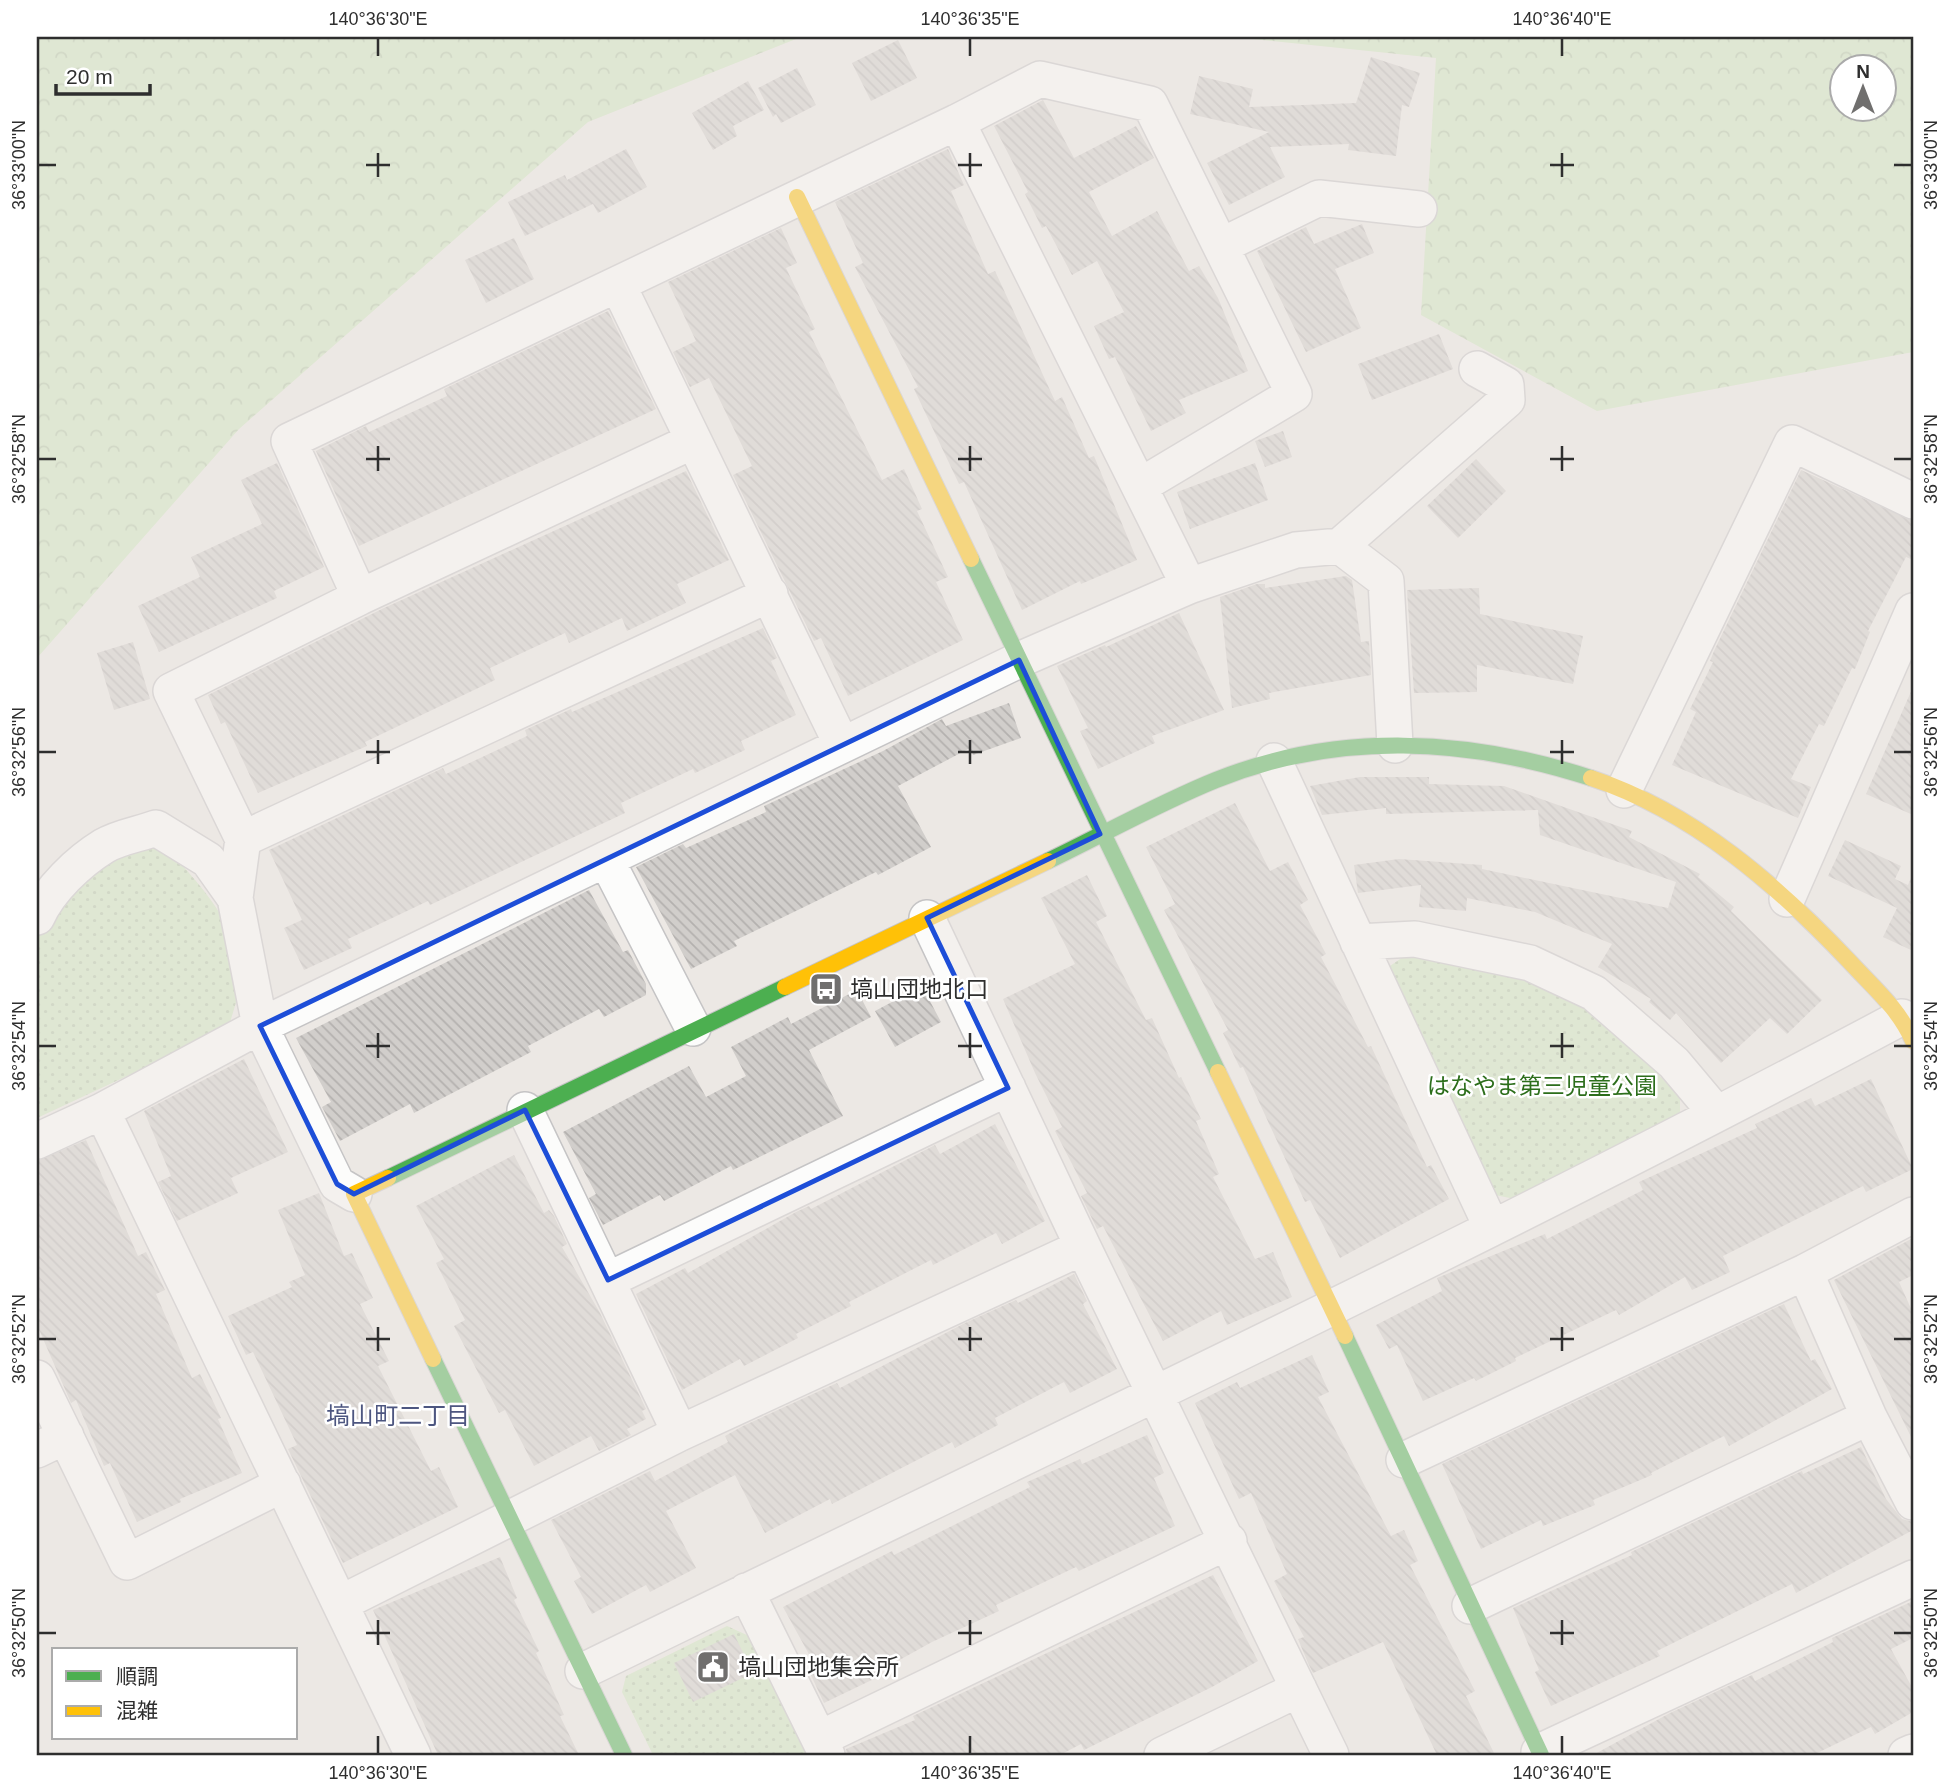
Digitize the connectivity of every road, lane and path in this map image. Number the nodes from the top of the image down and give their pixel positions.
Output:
1 (957, 122) junction
2 (797, 197) junction
3 (1419, 208) dead end
4 (1221, 246) junction
5 (618, 285) junction
6 (1477, 369) dead end
7 (693, 442) junction
8 (1140, 486) junction
9 (1913, 501) edge
10 (1340, 545) junction
11 (1189, 586) junction
12 (770, 594) junction
13 (360, 597) junction
14 (1913, 611) edge
15 (1019, 660) junction
16 (841, 743) junction
17 (1395, 745) junction
18 (1274, 761) junction
19 (1624, 790) junction
20 (1100, 834) junction
21 (243, 839) junction
22 (606, 859) junction
23 (235, 898) junction
24 (1787, 900) junction
25 (37, 917) edge
26 (927, 918) junction
27 (1358, 942) junction
28 (1909, 1023) edge
29 (260, 1026) junction
30 (694, 1028) junction
31 (1008, 1088) junction
32 (525, 1110) junction
33 (102, 1111) junction
34 (1716, 1113) junction
35 (37, 1141) edge
36 (354, 1194) junction
37 (1913, 1214) edge
38 (1492, 1228) junction
39 (1083, 1247) junction
40 (1805, 1272) junction
41 (608, 1280) junction
42 (1328, 1309) junction
43 (37, 1378) edge
44 (1157, 1395) junction
45 (1868, 1417) junction
46 (680, 1433) junction
47 (51, 1443) edge
48 (1404, 1460) junction
49 (283, 1484) junction
50 (1913, 1502) edge
51 (510, 1517) junction
52 (1229, 1541) junction
53 (1913, 1578) edge
54 (746, 1591) junction
55 (341, 1603) junction
56 (1470, 1606) junction
57 (583, 1671) junction
58 (1299, 1689) junction
59 (823, 1747) edge
60 (1913, 1752) edge
61 (1540, 1754) edge
62 (413, 1755) edge
63 (624, 1755) edge
64 (1162, 1755) edge
65 (1331, 1755) edge
66 (1906, 1755) edge

1 - 2 street
1 - 4 street
1 - 8 street
2 - 5 street
2 - 15 street
3 - 4 street
4 - 8 street
5 - 7 street
5 - 13 street
6 - 10 street
7 - 12 street
7 - 13 street
8 - 11 street
9 - 19 street
10 - 11 street
10 - 17 street
11 - 15 street
12 - 16 street
12 - 21 street
13 - 21 street
14 - 24 street
15 - 16 street
15 - 20 street
16 - 22 street
17 - 18 street
17 - 19 street
18 - 20 street
18 - 27 street
19 - 24 street
20 - 26 street
20 - 42 street
21 - 23 street
22 - 29 street
22 - 30 street
23 - 25 street
23 - 29 street
24 - 28 street
26 - 30 street
26 - 31 street
27 - 34 street
27 - 38 street
28 - 34 street
29 - 33 street
29 - 36 street
30 - 32 street
31 - 39 street
31 - 41 street
32 - 36 street
32 - 41 street
33 - 35 street
33 - 49 street
34 - 38 street
36 - 51 street
37 - 40 street
38 - 42 street
39 - 44 street
39 - 46 street
40 - 45 street
40 - 48 street
41 - 46 street
42 - 44 street
42 - 48 street
43 - 47 street
44 - 52 street
44 - 54 street
45 - 50 street
45 - 56 street
46 - 51 street
47 - 49 street
48 - 56 street
49 - 55 street
51 - 55 street
51 - 57 street
52 - 58 street
52 - 59 street
53 - 61 street
54 - 57 street
54 - 59 street
55 - 62 street
56 - 61 street
57 - 63 street
58 - 64 street
58 - 65 street
60 - 66 street

